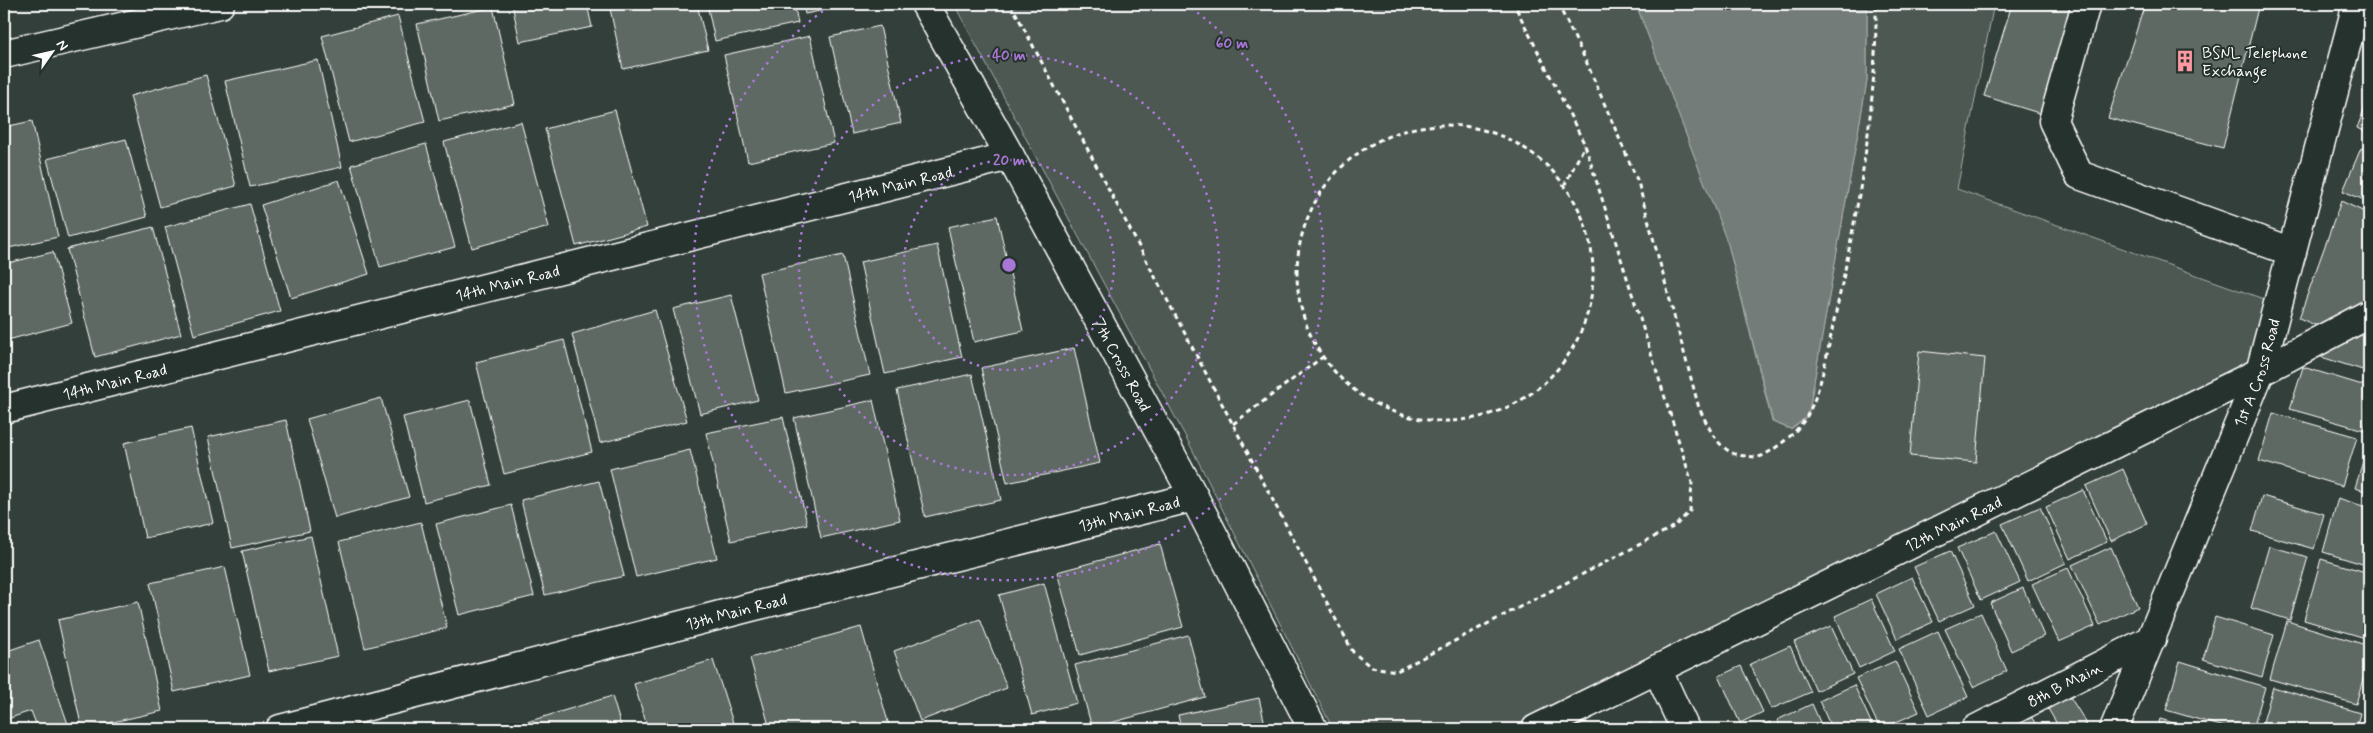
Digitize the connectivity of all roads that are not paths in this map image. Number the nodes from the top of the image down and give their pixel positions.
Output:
1 (220, 4) edge
2 (925, 4) edge
3 (2086, 4) edge
4 (2357, 4) edge
5 (4, 54) edge
6 (1010, 156) junction
7 (2292, 252) junction
8 (2369, 314) edge
9 (2260, 372) junction
10 (4, 409) edge
11 (1194, 496) junction
12 (2152, 639) junction
13 (1658, 669) junction
14 (280, 729) edge
15 (1313, 729) edge
16 (1536, 729) edge
17 (1685, 729) edge
18 (1976, 729) edge
19 (2114, 729) edge

1 - 5 street
2 - 6 street, 7th Cross Road
3 - 7 street
4 - 7 street, 1st A Cross Road
6 - 10 street, 14th Main Road
6 - 11 street, 7th Cross Road
7 - 9 street, 1st A Cross Road
8 - 9 street, 12th Main Road
9 - 12 street, 1st A Cross Road
9 - 13 street, 12th Main Road
11 - 14 street, 13th Main Road
11 - 15 street, 7th Cross Road
12 - 18 street, 8th B Main
12 - 19 street, 1st A Cross Road
13 - 16 street, 12th Main Road
13 - 17 street

